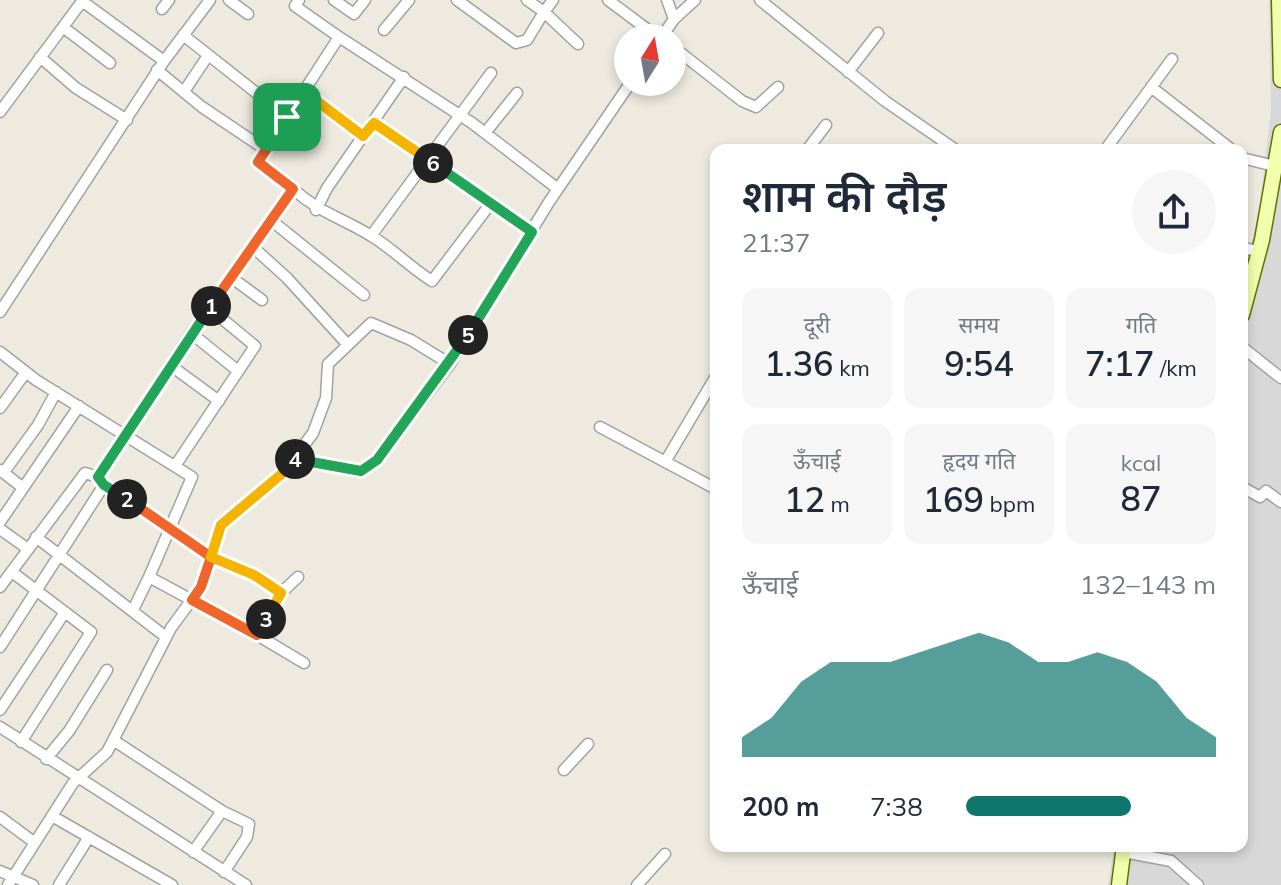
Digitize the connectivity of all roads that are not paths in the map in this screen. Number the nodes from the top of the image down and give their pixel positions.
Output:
1 (83, 0) edge
2 (210, 0) edge
3 (229, 0) edge
4 (299, 0) edge
5 (334, 0) edge
6 (365, 0) edge
7 (409, 0) edge
8 (457, 0) edge
9 (527, 0) edge
10 (553, 0) edge
11 (667, 0) edge
12 (695, 0) edge
13 (761, 0) edge
14 (1279, 0) edge
15 (616, 2) edge
16 (544, 12) junction
17 (248, 14) dead end
18 (674, 19) junction
19 (643, 24) edge
20 (670, 24) edge
21 (63, 27) junction
22 (384, 30) dead end
23 (878, 33) dead end
24 (183, 35) junction
25 (339, 37) junction
26 (578, 44) dead end
27 (40, 57) junction
28 (207, 57) junction
29 (686, 57) edge
30 (1172, 59) dead end
31 (110, 63) dead end
32 (160, 66) junction
33 (848, 72) junction
34 (491, 73) dead end
35 (404, 77) junction
36 (1281, 80) edge
37 (778, 87) dead end
38 (1151, 87) junction
39 (185, 90) junction
40 (305, 92) junction
41 (517, 93) dead end
42 (621, 96) edge
43 (0, 112) edge
44 (460, 115) junction
45 (287, 117) junction
46 (127, 120) junction
47 (374, 123) junction
48 (826, 125) dead end
49 (1281, 132) edge
50 (485, 133) junction
51 (363, 136) junction
52 (812, 144) edge
53 (948, 144) edge
54 (1109, 144) edge
55 (1224, 144) edge
56 (266, 150) junction
57 (427, 159) junction
58 (1248, 159) edge
59 (1275, 166) junction
60 (293, 189) junction
61 (558, 189) junction
62 (491, 203) junction
63 (316, 210) junction
64 (272, 221) junction
65 (532, 232) junction
66 (371, 236) junction
67 (254, 248) junction
68 (1248, 249) edge
69 (1259, 251) junction
70 (232, 278) junction
71 (1248, 292) edge
72 (364, 295) dead end
73 (262, 300) dead end
74 (209, 308) junction
75 (0, 312) edge
76 (191, 333) junction
77 (348, 345) junction
78 (0, 352) edge
79 (1248, 352) edge
80 (450, 364) junction
81 (170, 365) junction
82 (238, 371) junction
83 (26, 372) junction
84 (1281, 378) edge
85 (710, 386) edge
86 (56, 392) junction
87 (4, 394) edge
88 (219, 401) junction
89 (79, 406) junction
90 (0, 408) edge
91 (600, 427) dead end
92 (125, 433) junction
93 (294, 459) junction
94 (665, 462) junction
95 (175, 466) junction
96 (2, 471) edge
97 (101, 481) junction
98 (710, 483) edge
99 (22, 487) junction
100 (1248, 490) edge
101 (1281, 502) edge
102 (0, 522) edge
103 (0, 529) edge
104 (169, 529) junction
105 (36, 537) junction
106 (28, 549) junction
107 (58, 557) junction
108 (211, 557) junction
109 (12, 572) junction
110 (149, 577) junction
111 (298, 577) dead end
112 (0, 587) edge
113 (36, 591) junction
114 (281, 593) junction
115 (192, 600) junction
116 (133, 610) junction
117 (65, 612) junction
118 (257, 635) junction
119 (166, 637) junction
120 (0, 647) edge
121 (304, 663) dead end
122 (107, 670) dead end
123 (0, 710) edge
124 (0, 727) edge
125 (113, 740) junction
126 (21, 742) junction
127 (588, 744) dead end
128 (46, 759) junction
129 (564, 770) dead end
130 (78, 779) junction
131 (222, 811) junction
132 (52, 816) junction
133 (0, 817) edge
134 (89, 837) junction
135 (35, 843) junction
136 (193, 852) junction
137 (1124, 852) edge
138 (1136, 852) edge
139 (665, 854) dead end
140 (0, 871) edge
141 (224, 872) junction
142 (10, 882) edge
143 (33, 885) edge
144 (59, 885) edge
145 (172, 885) edge
146 (246, 885) edge
147 (637, 885) edge
148 (1119, 885) edge
149 (1198, 885) edge

1 - 21 street
1 - 32 street
2 - 24 street
3 - 17 street
4 - 25 street
5 - 6 street
7 - 22 street
8 - 16 street
9 - 16 street
10 - 16 street
11 - 18 street
12 - 18 street
13 - 33 street
14 - 36 street
15 - 19 street
16 - 26 street
18 - 20 street
21 - 27 street
21 - 31 street
23 - 33 street
24 - 28 street
24 - 32 street
25 - 35 street
25 - 40 street
27 - 43 street
27 - 46 street
28 - 39 street
28 - 45 street
29 - 37 street
30 - 38 street
32 - 39 street
32 - 46 street
33 - 53 street
34 - 44 street
35 - 44 street
35 - 47 street
38 - 54 street
38 - 55 street
39 - 56 street
40 - 45 street
40 - 51 street
41 - 50 street
42 - 61 street
44 - 50 street
44 - 57 street
45 - 56 street
46 - 75 street
47 - 51 street
47 - 57 street
48 - 52 street
49 - 59 street
50 - 61 street
51 - 63 street
56 - 60 street
57 - 62 street
57 - 66 street
58 - 59 street
59 - 69 street
60 - 63 street
60 - 64 street
61 - 65 street
62 - 65 street
62 - 66 street
63 - 66 street
64 - 67 street
64 - 72 street
65 - 80 street
67 - 70 street
67 - 77 street
68 - 69 street
69 - 71 street
70 - 73 street
70 - 74 street
74 - 76 street
74 - 82 street
76 - 81 street
76 - 82 street
77 - 80 street
77 - 93 street
78 - 83 street
79 - 84 street
80 - 93 street
81 - 88 street
81 - 92 street
82 - 88 street
83 - 86 street
83 - 87 street
85 - 94 street
86 - 89 street
86 - 96 street
87 - 90 street
88 - 95 street
89 - 92 street
89 - 99 street
91 - 94 street
92 - 95 street
92 - 97 street
93 - 108 street
94 - 98 street
95 - 104 street
96 - 99 street
97 - 104 street
97 - 105 street
97 - 107 street
99 - 102 street
100 - 101 street
103 - 106 street
104 - 108 street
104 - 110 street
105 - 106 street
105 - 107 street
106 - 109 street
107 - 113 street
107 - 116 street
108 - 114 street
108 - 115 street
109 - 112 street
109 - 113 street
110 - 115 street
110 - 116 street
111 - 114 street
113 - 117 street
113 - 120 street
114 - 118 street
115 - 118 street
115 - 119 street
116 - 119 street
117 - 123 street
117 - 126 street
118 - 121 street
119 - 125 street
122 - 128 street
124 - 126 street
125 - 130 street
125 - 131 street
126 - 128 street
127 - 129 street
128 - 130 street
130 - 132 street
130 - 136 street
131 - 136 street
131 - 141 street
132 - 134 street
132 - 135 street
133 - 135 street
134 - 144 street
134 - 145 street
135 - 142 street
136 - 141 street
137 - 148 street
138 - 149 street
139 - 147 street
140 - 142 street
141 - 146 street
142 - 143 street

